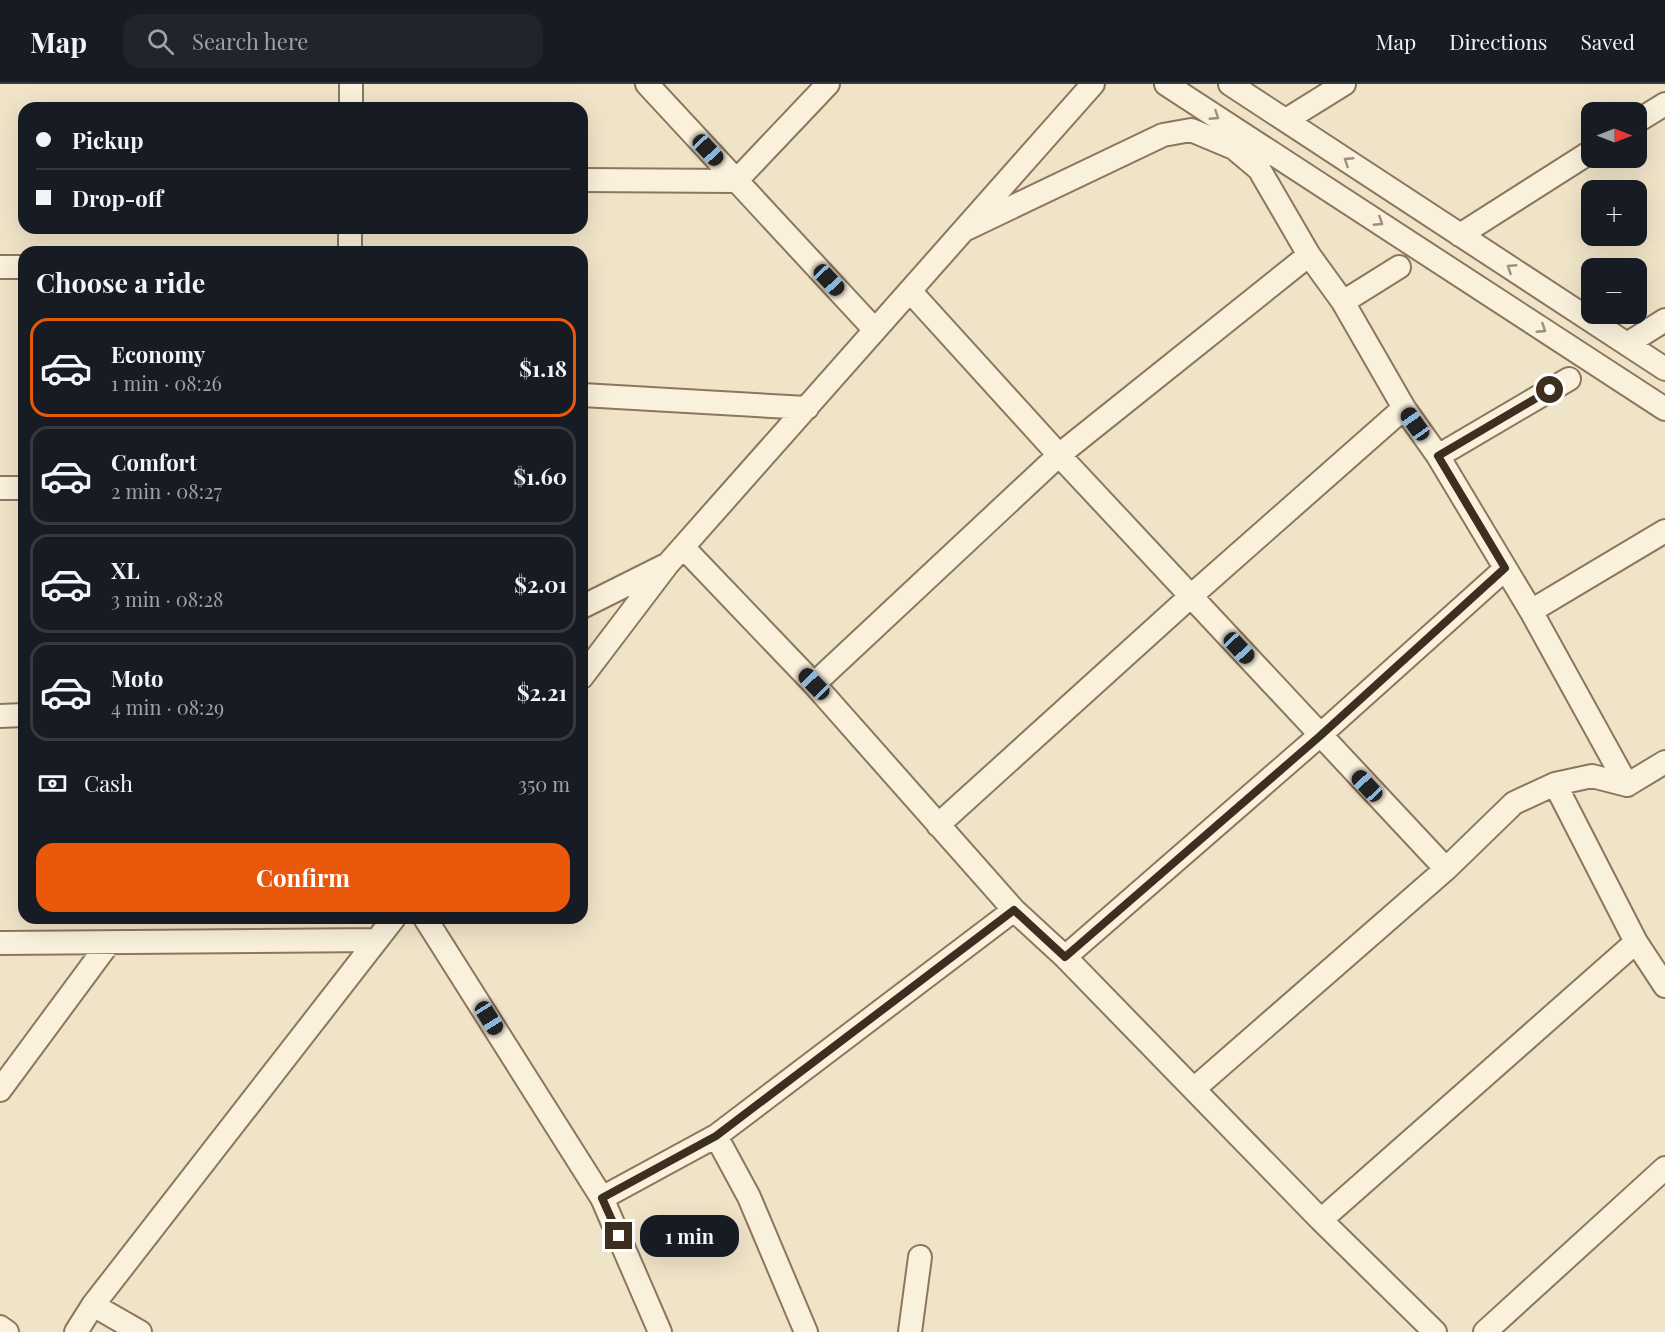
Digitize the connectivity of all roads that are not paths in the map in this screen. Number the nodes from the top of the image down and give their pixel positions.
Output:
1 (351, 84) edge
2 (828, 84) edge
3 (1093, 84) edge
4 (1166, 84) edge
5 (1230, 84) edge
6 (1344, 84) edge
7 (651, 86) edge
8 (351, 102) edge
9 (1665, 104) edge
10 (1647, 115) edge
11 (1286, 120) junction
12 (1581, 158) edge
13 (588, 180) edge
14 (736, 181) junction
15 (966, 229) junction
16 (1460, 235) junction
17 (1310, 255) junction
18 (0, 267) edge
19 (18, 267) edge
20 (1399, 267) dead end
21 (910, 291) junction
22 (1343, 302) junction
23 (1665, 320) edge
24 (875, 330) junction
25 (1627, 344) junction
26 (1665, 369) edge
27 (1569, 379) dead end
28 (588, 395) edge
29 (807, 408) junction
30 (1404, 408) junction
31 (1665, 409) edge
32 (1059, 455) junction
33 (1438, 456) junction
34 (0, 488) edge
35 (18, 488) edge
36 (1665, 531) edge
37 (683, 547) junction
38 (667, 565) junction
39 (1505, 568) junction
40 (1191, 596) junction
41 (588, 604) edge
42 (1532, 611) junction
43 (588, 669) edge
44 (814, 684) junction
45 (18, 715) edge
46 (0, 716) edge
47 (1320, 736) junction
48 (1665, 762) edge
49 (1555, 784) junction
50 (1628, 784) junction
51 (938, 825) junction
52 (1446, 869) junction
53 (1014, 910) junction
54 (389, 924) edge
55 (429, 924) edge
56 (377, 940) junction
57 (1636, 942) junction
58 (0, 943) edge
59 (108, 944) junction
60 (1065, 957) junction
61 (1665, 986) edge
62 (1195, 1088) junction
63 (0, 1090) edge
64 (716, 1136) junction
65 (1665, 1168) edge
66 (602, 1198) junction
67 (1321, 1220) junction
68 (920, 1257) dead end
69 (93, 1305) junction
70 (0, 1327) edge
71 (7, 1332) edge
72 (76, 1332) edge
73 (140, 1332) edge
74 (660, 1332) edge
75 (806, 1332) edge
76 (910, 1332) edge
77 (1435, 1332) edge
78 (1485, 1332) edge

1 - 8 street
2 - 14 street
3 - 15 street
4 -> 31 street
5 - 11 street
6 - 11 street
7 - 14 street
9 - 10 street
16 -> 11 street
12 - 16 street
13 - 14 street
14 - 24 street
15 - 17 street
15 - 21 street
25 -> 16 street
17 - 22 street
17 - 32 street
18 - 19 street
20 - 22 street
21 - 24 street
21 - 32 street
22 - 30 street
23 - 25 street
24 - 29 street
25 - 26 street
27 - 33 street
28 - 29 street
29 - 37 street
30 - 33 street
30 - 40 street
32 - 40 street
32 - 44 street
33 - 39 street
34 - 35 street
36 - 42 street
37 - 38 street
37 - 44 street
38 - 41 street
38 - 43 street
39 - 42 street
39 - 47 street
40 - 47 street
40 - 51 street
42 - 50 street
44 - 51 street
45 - 46 street
47 - 52 street
47 - 60 street
48 - 50 street
49 - 50 street
49 - 52 street
49 - 57 street
51 - 53 street
52 - 62 street
53 - 60 street
53 - 64 street
54 - 56 street
55 - 66 street
56 - 59 street
56 - 69 street
57 - 61 street
57 - 67 street
58 - 59 street
59 - 63 street
60 - 62 street
62 - 67 street
64 - 66 street
64 - 75 street
65 - 78 street
66 - 74 street
67 - 77 street
68 - 76 street
69 - 72 street
69 - 73 street
70 - 71 street

